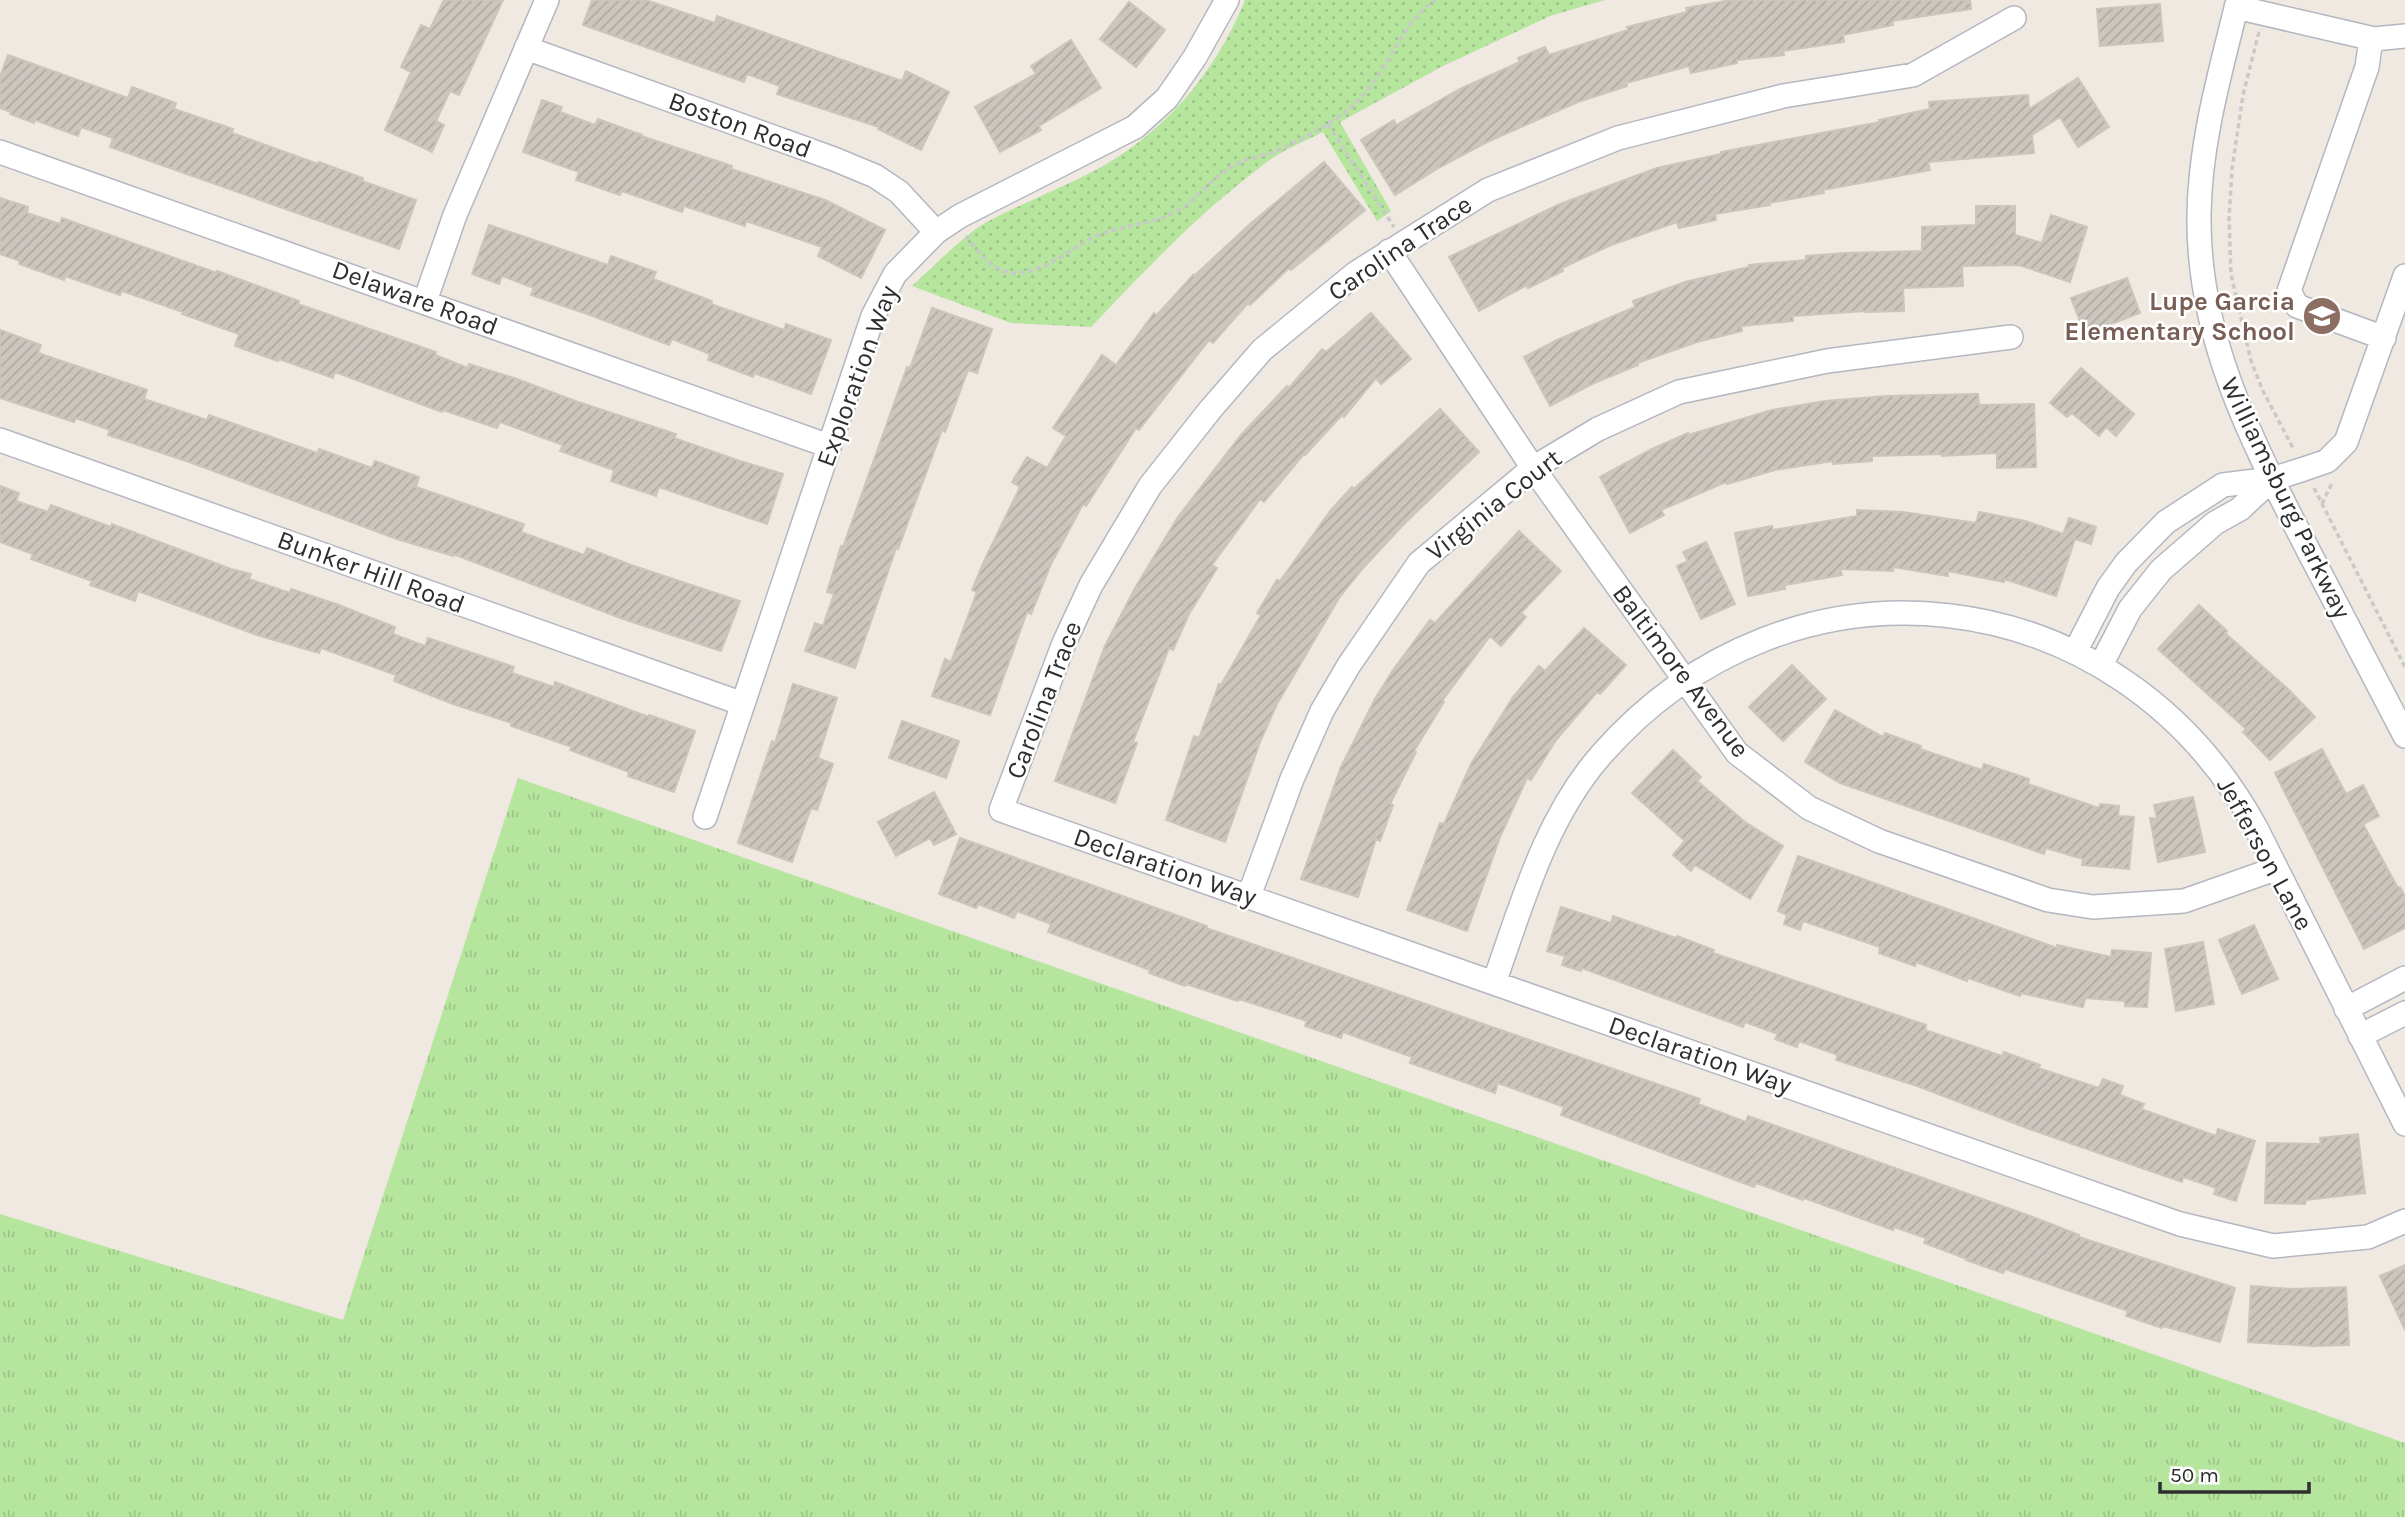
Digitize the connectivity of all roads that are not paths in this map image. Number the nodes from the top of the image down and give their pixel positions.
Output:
1 (547, 0) edge
2 (1227, 0) edge
3 (2237, 4) edge
4 (2014, 18) dead end
5 (2405, 36) edge
6 (2371, 38) junction
7 (526, 48) junction
8 (0, 152) edge
9 (945, 226) junction
10 (1389, 251) junction
11 (2405, 276) edge
12 (425, 301) junction
13 (2011, 337) dead end
14 (2384, 338) junction
15 (0, 440) edge
16 (829, 446) junction
17 (1533, 468) junction
18 (2272, 480) junction
19 (2075, 652) junction
20 (2101, 665) junction
21 (1685, 682) junction
22 (743, 704) junction
23 (2405, 736) edge
24 (1002, 810) joint
25 (705, 817) dead end
26 (2275, 869) junction
27 (1249, 896) junction
28 (2405, 978) edge
29 (1494, 983) junction
30 (2346, 1009) junction
31 (2405, 1013) edge
32 (2360, 1035) junction
33 (2405, 1124) edge
34 (2405, 1221) edge

1 - 7 street
2 - 9 street, Exploration Way
3 - 6 street
3 - 18 street, Williamsburg Parkway
4 - 10 street, Carolina Trace
5 - 6 street
6 - 14 street
7 - 9 street, Boston Road
7 - 12 street
8 - 12 street, Delaware Road
9 - 16 street, Exploration Way
10 - 17 street, Baltimore Avenue
10 - 24 street, Carolina Trace
11 - 14 street
12 - 16 street, Delaware Road
13 - 17 street, Virginia Court
14 - 18 street
15 - 22 street, Bunker Hill Road
16 - 22 street, Exploration Way
17 - 21 street, Baltimore Avenue
17 - 27 street, Virginia Court
18 - 19 street
18 - 20 street
18 - 23 street, Williamsburg Parkway
19 - 20 street, Jefferson Lane
19 - 21 street, Jefferson Lane
20 - 26 street, Jefferson Lane
21 - 26 street, Baltimore Avenue
21 - 29 street, Jefferson Lane
22 - 25 street, Exploration Way
24 - 27 street, Declaration Way
26 - 30 street, Jefferson Lane
27 - 29 street, Declaration Way
28 - 30 street
29 - 34 street, Declaration Way
30 - 32 street, Jefferson Lane
31 - 32 street
32 - 33 street, Jefferson Lane

